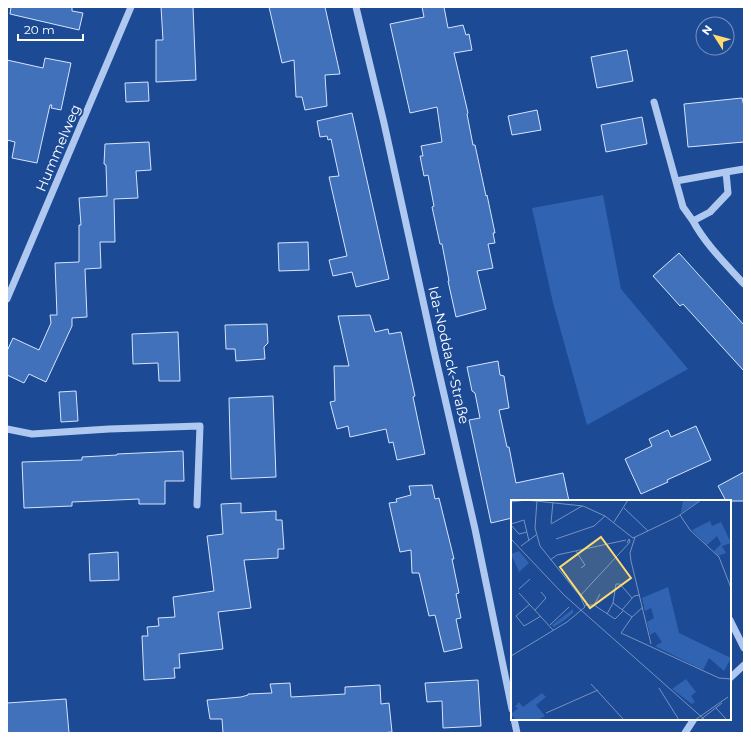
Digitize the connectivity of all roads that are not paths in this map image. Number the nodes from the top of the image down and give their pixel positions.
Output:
1 (132, 7) edge
2 (356, 7) edge
3 (654, 102) dead end
4 (744, 169) edge
5 (726, 172) junction
6 (676, 181) junction
7 (692, 221) junction
8 (744, 284) edge
9 (7, 300) edge
10 (7, 429) edge
11 (197, 505) dead end
12 (731, 622) edge
13 (744, 648) edge
14 (744, 665) edge
15 (731, 677) edge
16 (511, 704) edge
17 (514, 720) edge
18 (693, 720) edge
19 (518, 733) edge
20 (685, 733) edge

1 - 9 street, Hummelweg
2 - 16 street, Ida-Noddack-Straße
3 - 6 street
4 - 5 street
5 - 6 street
5 - 7 street
6 - 7 street
7 - 8 street
10 - 11 street
12 - 13 street
14 - 15 street
17 - 19 street
18 - 20 street

